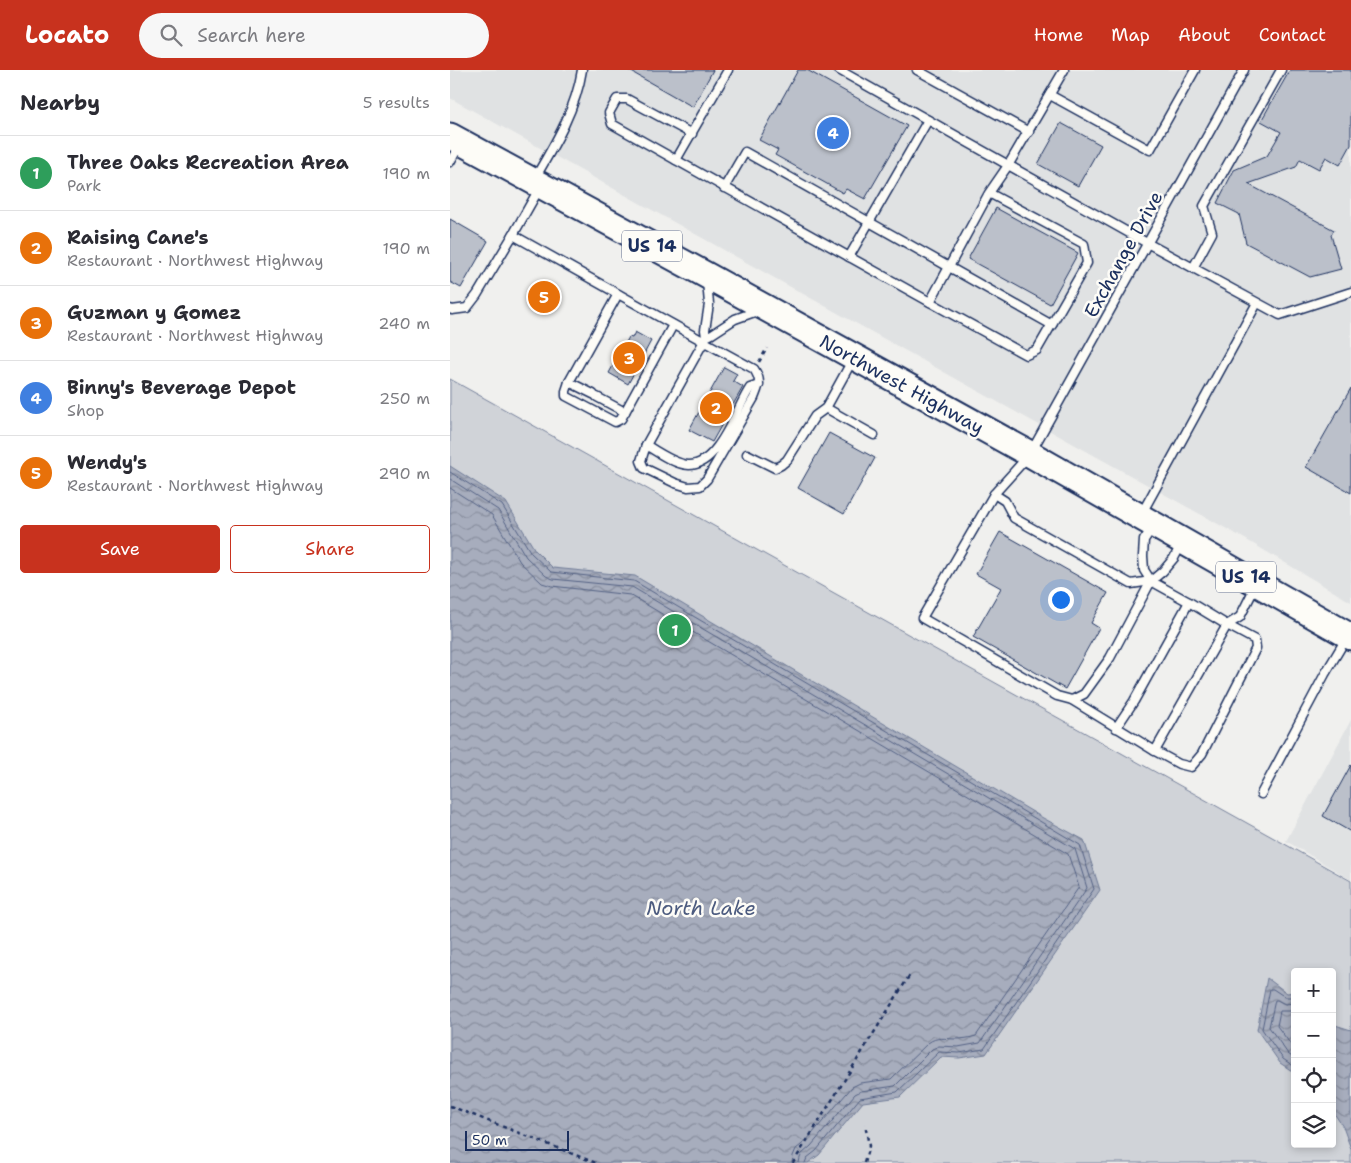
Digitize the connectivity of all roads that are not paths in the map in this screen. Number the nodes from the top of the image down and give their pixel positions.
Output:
1 (582, 70) edge
2 (728, 70) edge
3 (839, 70) edge
4 (917, 70) edge
5 (1064, 70) edge
6 (1195, 70) edge
7 (1244, 70) edge
8 (1281, 70) edge
9 (1050, 95) junction
10 (928, 120) junction
11 (1029, 132) junction
12 (692, 134) junction
13 (454, 147) edge
14 (676, 160) junction
15 (1009, 164) junction
16 (537, 183) junction
17 (724, 188) junction
18 (989, 193) junction
19 (870, 222) junction
20 (513, 235) junction
21 (1147, 243) junction
22 (849, 257) junction
23 (949, 267) junction
24 (1193, 268) junction
25 (706, 275) junction
26 (1351, 292) edge
27 (618, 294) junction
28 (930, 302) junction
29 (1257, 303) junction
30 (766, 308) junction
31 (450, 309) edge
32 (673, 325) junction
33 (1052, 325) junction
34 (705, 339) junction
35 (854, 357) junction
36 (570, 382) junction
37 (759, 385) junction
38 (826, 408) junction
39 (625, 412) junction
40 (874, 435) dead end
41 (646, 445) junction
42 (747, 454) dead end
43 (1030, 454) junction
44 (994, 494) junction
45 (1147, 521) junction
46 (1182, 541) junction
47 (1151, 581) junction
48 (1257, 584) junction
49 (1189, 602) junction
50 (1227, 625) junction
51 (1350, 636) edge
52 (1072, 700) junction
53 (1116, 728) junction
54 (1155, 751) junction
55 (1262, 794) dead end

1 - 16 lane
2 - 12 lane
3 - 10 lane
4 - 11 lane
5 - 9 lane
6 - 9 lane
7 - 21 lane, Exchange Drive
8 - 24 lane
9 - 11 lane
10 - 15 lane
10 - 19 lane
11 - 15 lane
12 - 14 lane
12 - 14 lane
13 - 16 main road, Northwest Highway / US 14
14 - 17 lane
15 - 18 lane
15 - 21 lane
16 - 20 lane
16 - 25 main road, Northwest Highway / US 14
17 - 19 lane
17 - 22 lane
18 - 23 lane
18 - 33 lane
19 - 22 lane
19 - 23 lane
20 - 27 lane
20 - 31 lane
21 - 24 lane
21 - 43 lane, Exchange Drive
22 - 28 lane
23 - 28 lane
23 - 33 lane
24 - 29 lane
25 - 30 main road, Northwest Highway / US 14
25 - 34 lane
26 - 29 lane
27 - 32 lane
27 - 36 lane
28 - 33 lane
29 - 45 lane
30 - 34 lane
30 - 35 main road, Northwest Highway / US 14
32 - 34 lane
32 - 39 lane
34 - 37 lane
34 - 41 lane
35 - 38 lane
35 - 43 main road, Northwest Highway / US 14
36 - 39 lane
36 - 39 lane
37 - 41 lane
37 - 41 lane
38 - 40 lane
38 - 42 lane
43 - 44 lane, Exchange Drive
43 - 45 main road, Northwest Highway / US 14
44 - 47 lane
44 - 52 lane, Exchange Drive
45 - 46 main road, Northwest Highway / US 14
45 - 47 lane
46 - 47 lane
46 - 48 main road, Northwest Highway / US 14
47 - 49 lane
47 - 52 lane
48 - 50 lane
48 - 51 main road, Northwest Highway / US 14
49 - 50 lane
49 - 53 lane
50 - 54 lane
50 - 54 lane
51 - 55 lane
52 - 53 lane
53 - 54 lane

